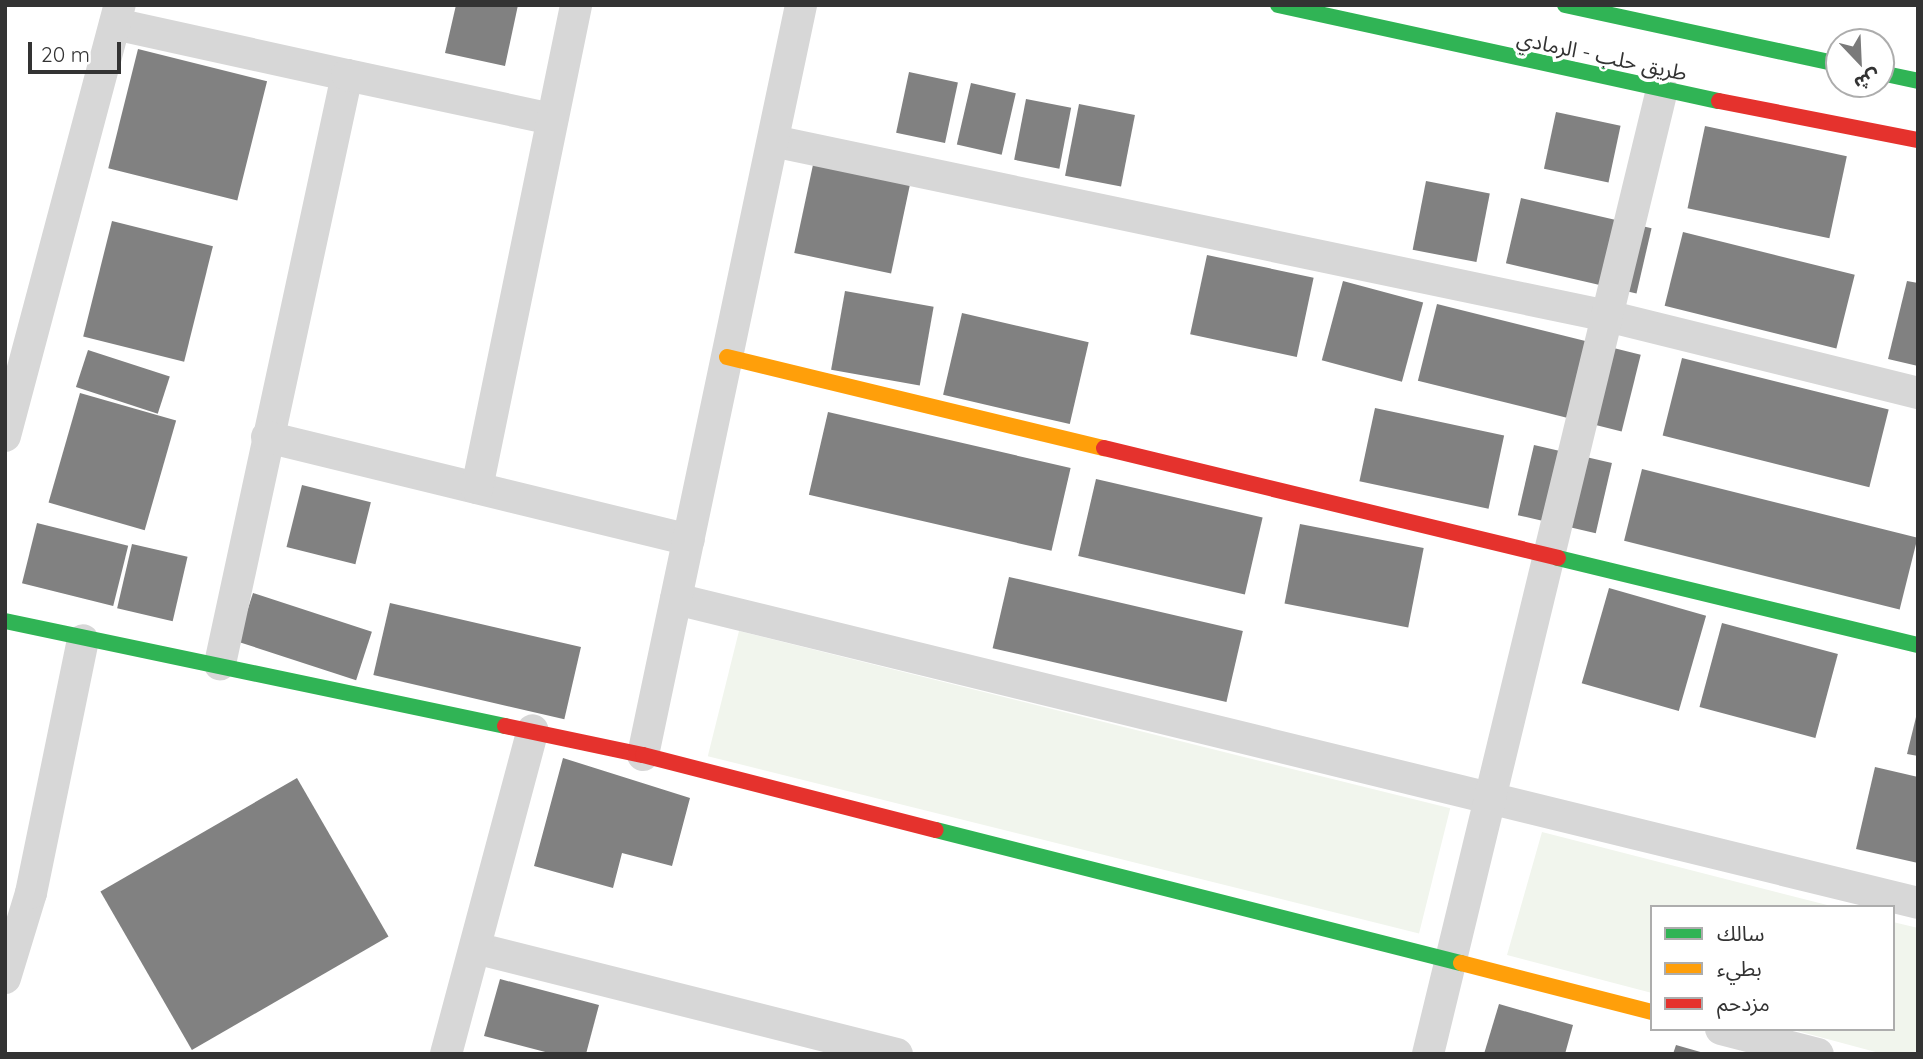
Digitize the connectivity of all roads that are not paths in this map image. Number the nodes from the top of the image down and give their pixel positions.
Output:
1 (576, 5) edge
2 (802, 5) edge
3 (1278, 5) edge
4 (1566, 5) edge
5 (117, 15) edge
6 (1825, 61) edge
7 (347, 75) junction
8 (1895, 76) edge
9 (1918, 80) edge
10 (1662, 90) junction
11 (552, 119) junction
12 (1918, 140) edge
13 (773, 141) junction
14 (1607, 316) junction
15 (727, 357) junction
16 (1918, 393) edge
17 (5, 436) edge
18 (267, 437) junction
19 (477, 488) junction
20 (689, 540) junction
21 (1549, 555) junction
22 (676, 599) junction
23 (5, 621) edge
24 (83, 640) junction
25 (1918, 645) edge
26 (220, 664) junction
27 (533, 730) junction
28 (643, 755) junction
29 (1490, 796) junction
30 (18, 890) edge
31 (1918, 903) edge
32 (475, 948) junction
33 (1450, 961) junction
34 (5, 978) edge
35 (1650, 1011) edge
36 (1728, 1031) edge
37 (446, 1054) edge
38 (897, 1054) edge
39 (1428, 1054) edge
40 (1818, 1054) edge

1 - 11 street
2 - 13 street
3 - 10 main road, طريق حلب - الرمادي
4 - 6 main road, طريق حلب - الرمادي
5 - 7 street
5 - 17 street
7 - 11 street
7 - 18 street
8 - 9 main road
10 - 12 main road, طريق حلب - الرمادي
10 - 14 street
11 - 19 street
13 - 14 street
13 - 15 street
14 - 16 street
14 - 21 street
15 - 20 street
15 - 21 main road
18 - 19 street
18 - 26 street
19 - 20 street
20 - 22 street
21 - 25 main road
21 - 29 street
22 - 28 street
22 - 29 street
23 - 24 main road
24 - 26 main road
24 - 30 street
26 - 27 main road
27 - 28 main road
27 - 32 street
28 - 33 main road
29 - 31 street
29 - 33 street
30 - 34 street
32 - 37 street
32 - 38 street
33 - 35 main road
33 - 39 street
36 - 40 street

